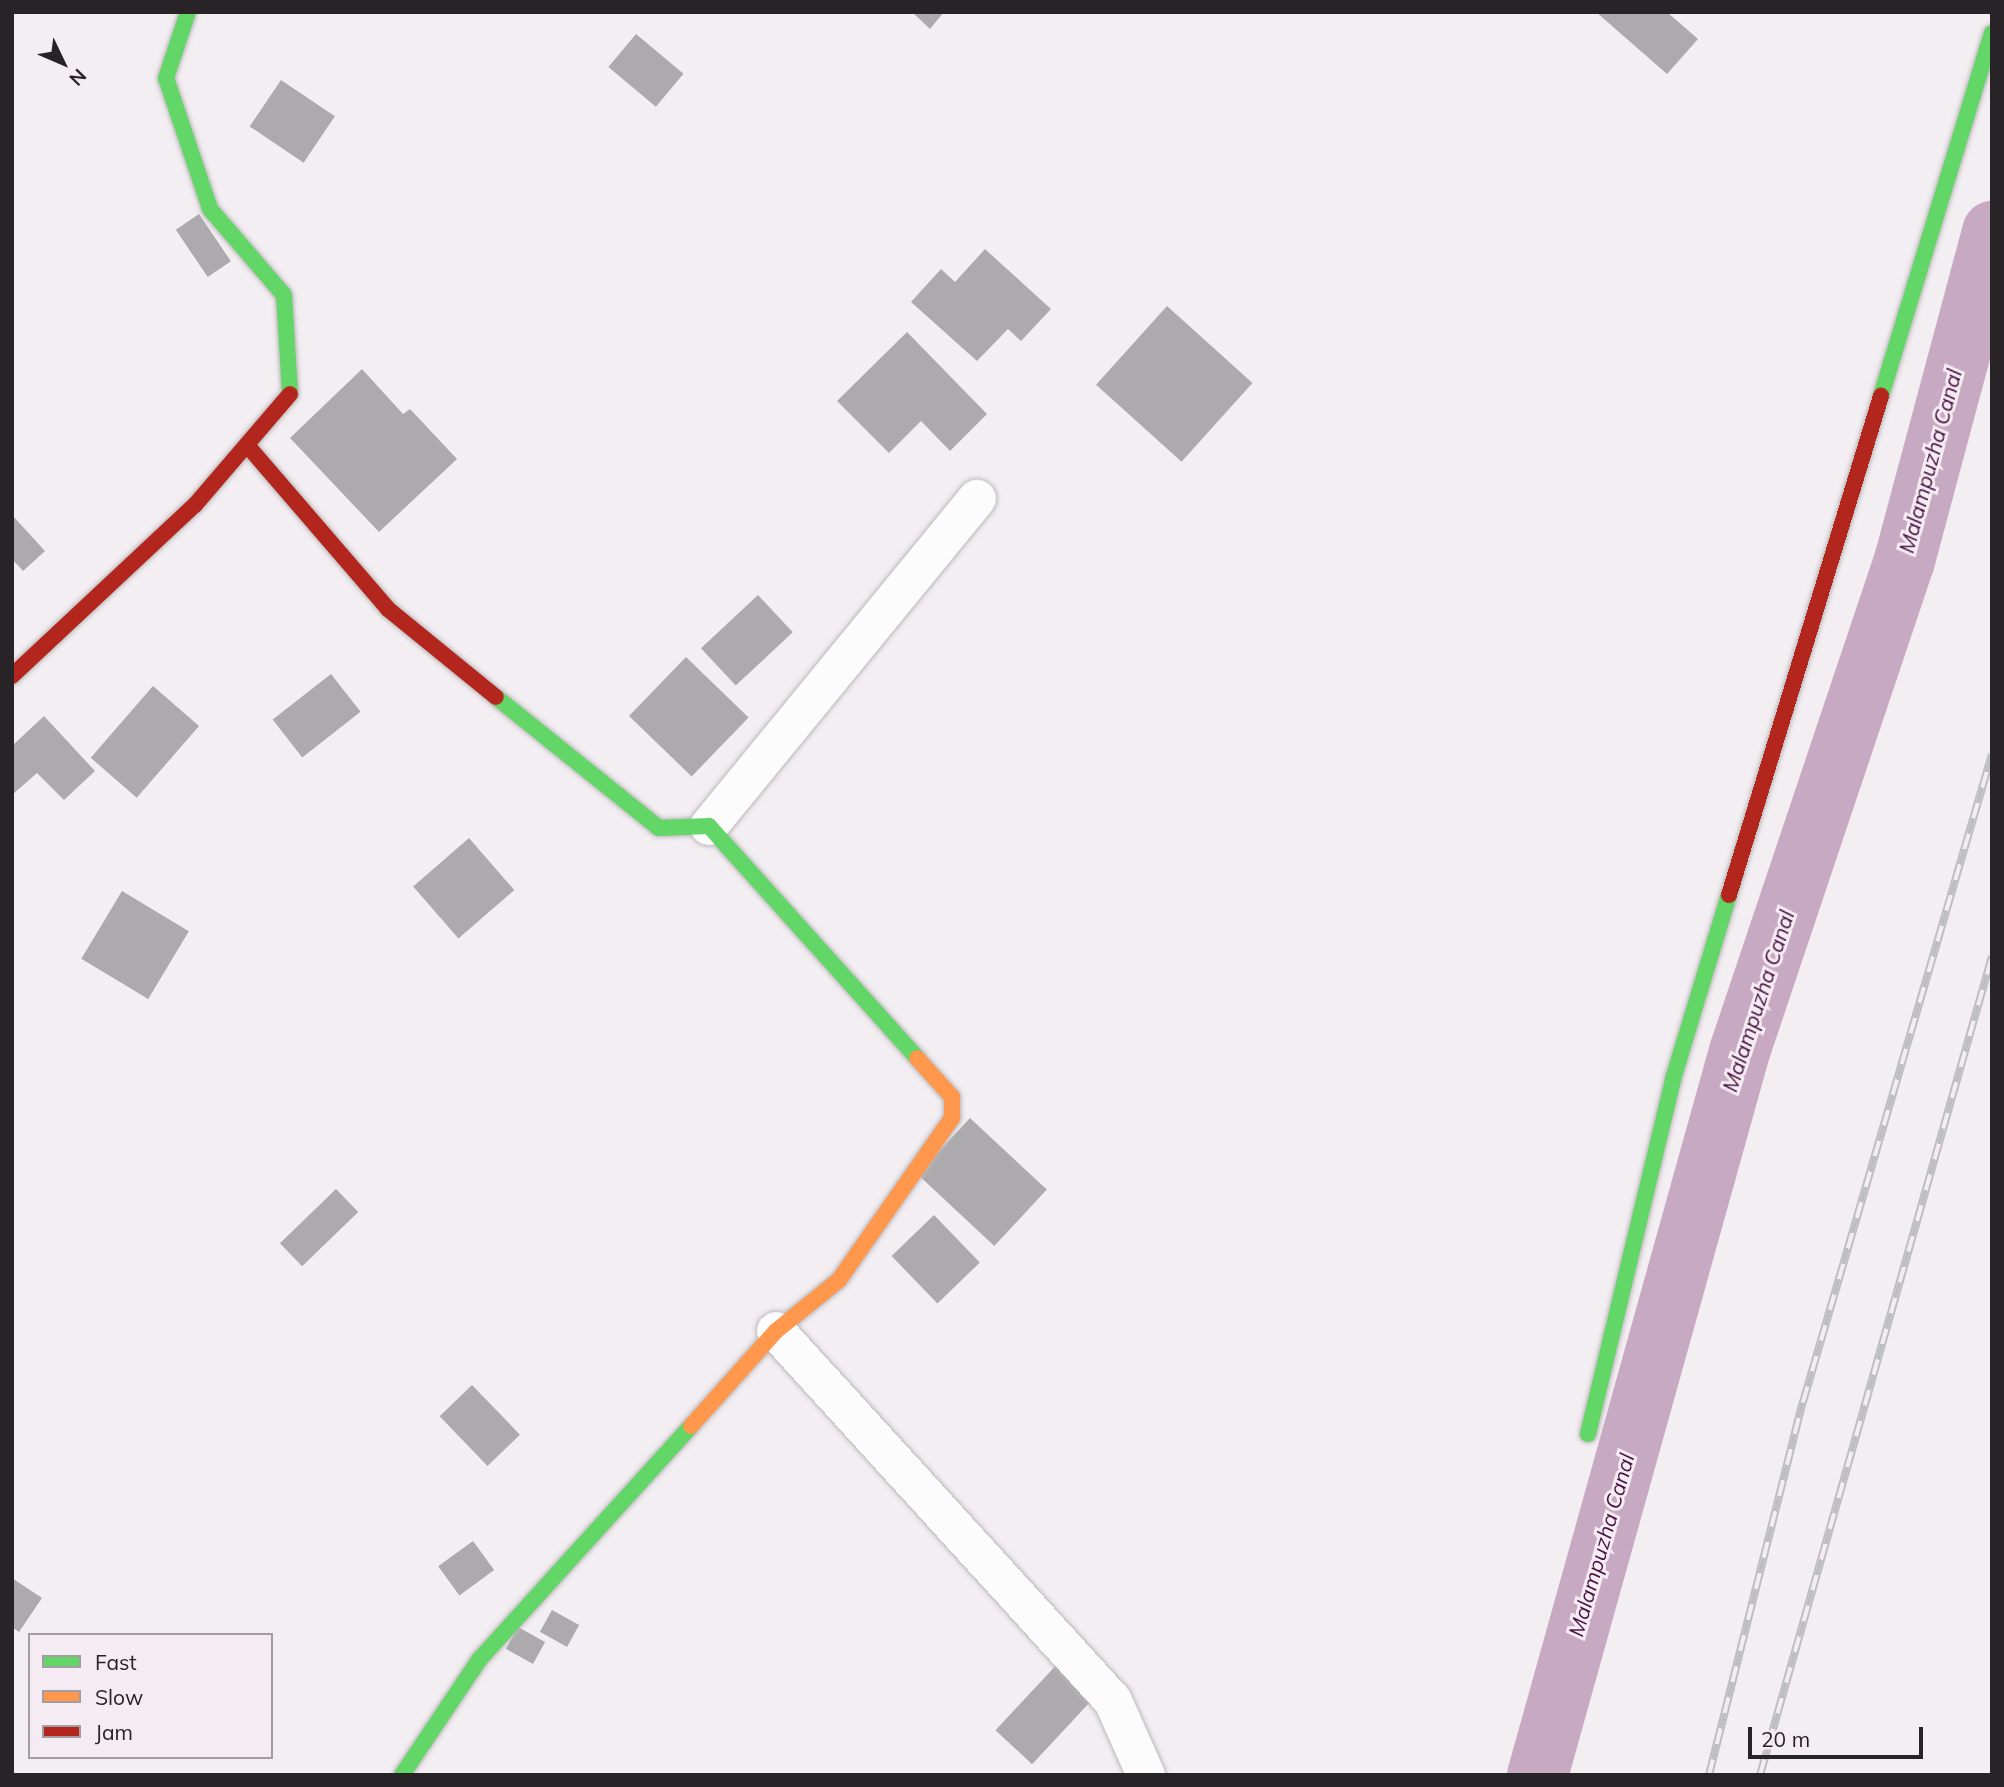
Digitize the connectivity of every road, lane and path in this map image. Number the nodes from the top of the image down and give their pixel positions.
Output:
1 (188, 12) edge
2 (1992, 34) edge
3 (247, 445) junction
4 (976, 499) dead end
5 (12, 676) edge
6 (709, 826) junction
7 (776, 1331) junction
8 (1588, 1434) dead end
9 (402, 1775) edge
10 (1146, 1775) edge

1 - 3 street
2 - 8 street
3 - 5 street
3 - 6 street
4 - 6 street
6 - 7 street
7 - 9 street
7 - 10 street

